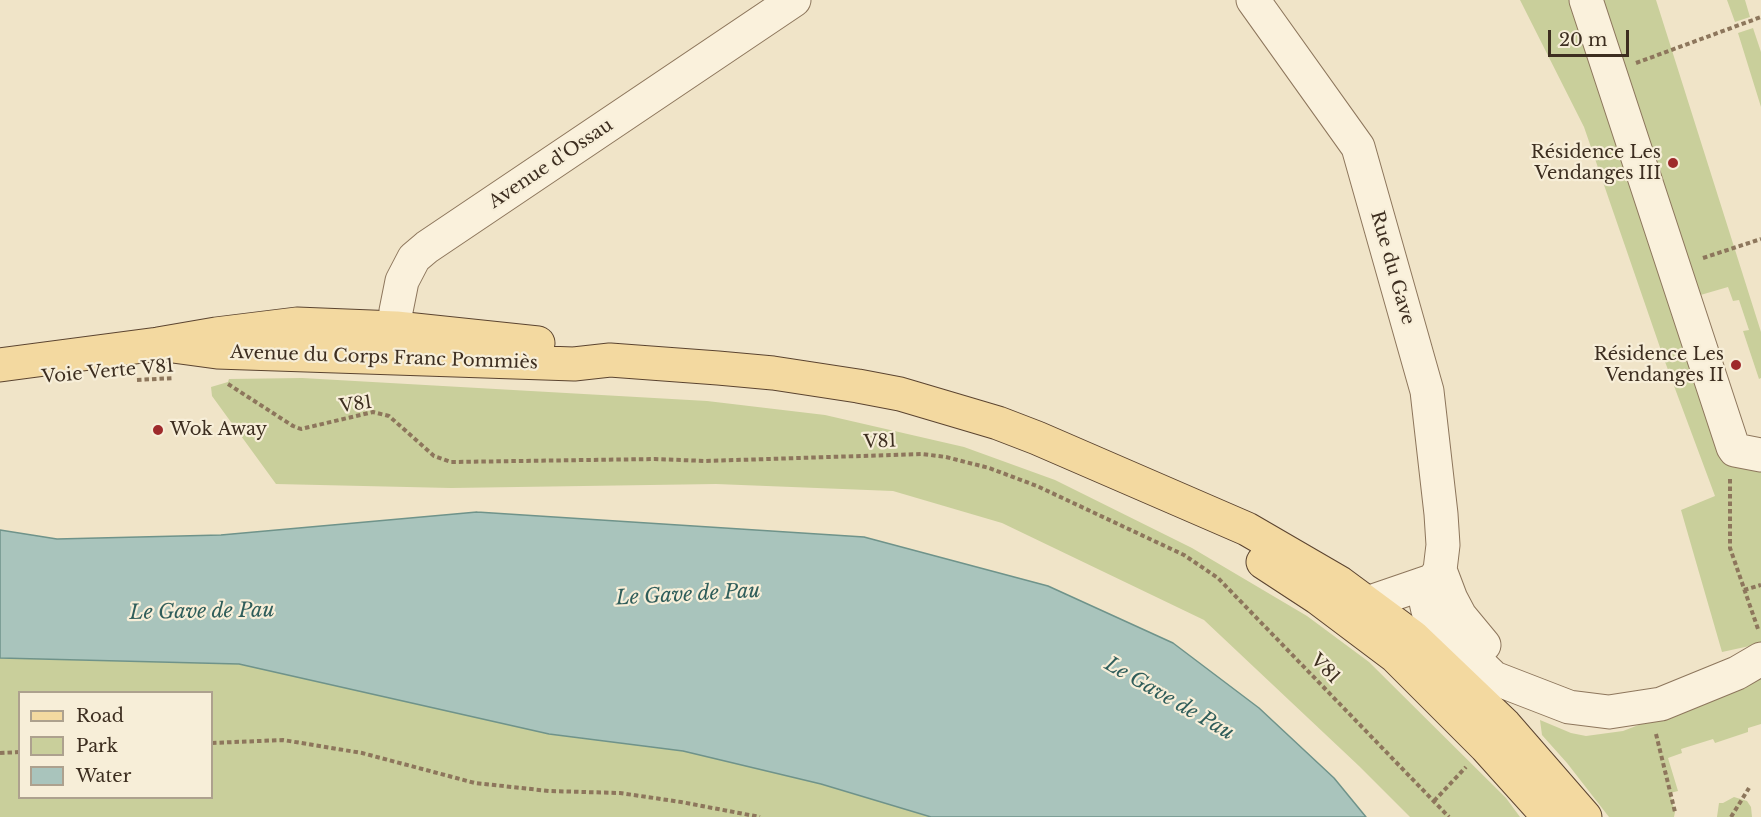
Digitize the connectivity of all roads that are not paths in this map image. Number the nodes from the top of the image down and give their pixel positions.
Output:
1 (794, 0) edge
2 (1252, 0) edge
3 (1586, 0) edge
4 (396, 328) junction
5 (158, 344) junction
6 (350, 356) junction
7 (610, 360) junction
8 (0, 365) edge
9 (1747, 451) edge
10 (1090, 460) junction
11 (1437, 575) junction
12 (1367, 603) junction
13 (1761, 659) edge
14 (1549, 817) edge
15 (1586, 817) edge

1 - 4 street, Avenue d'Ossau
2 - 11 street, Rue du Gave
3 - 9 street
4 - 5 main road, Avenue du Corps Franc Pommiès
4 - 6 street
4 - 7 main road, Avenue du Corps Franc Pommiès
5 - 6 main road, Avenue du Corps Franc Pommiès
5 - 8 main road, Avenue du Corps Franc Pommiès
6 - 7 main road, Avenue du Corps Franc Pommiès
7 - 10 main road, Avenue du Corps Franc Pommiès
10 - 12 main road, Avenue du Corps Franc Pommiès
10 - 14 main road, Avenue du Corps Franc Pommiès
11 - 12 street
11 - 13 street, Rue du Gave
12 - 15 main road, Avenue du Corps Franc Pommiès

